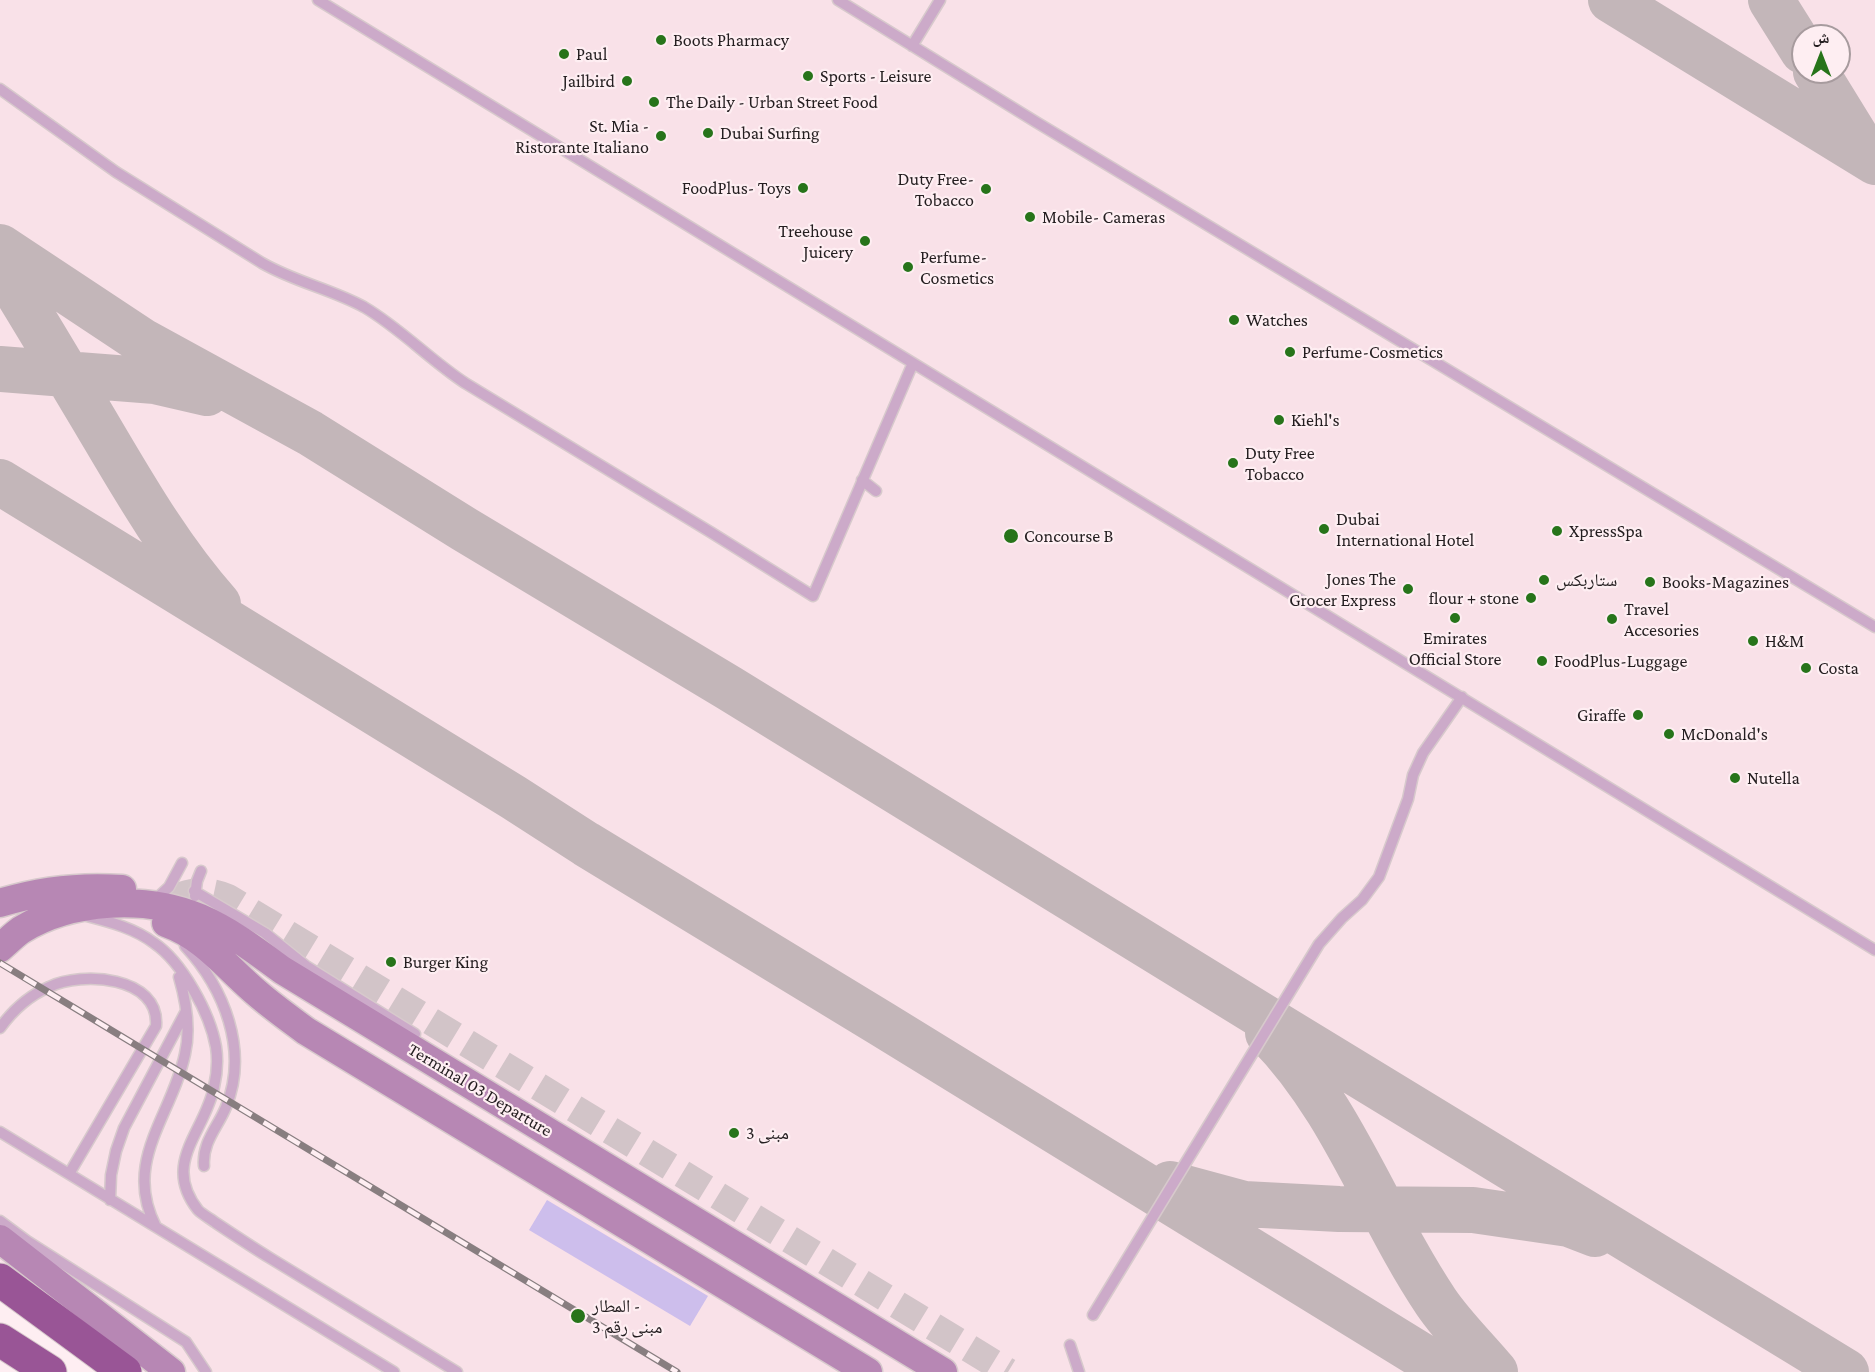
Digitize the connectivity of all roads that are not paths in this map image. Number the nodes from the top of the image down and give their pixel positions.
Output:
1 (318, 0) edge
2 (838, 0) edge
3 (940, 0) edge
4 (912, 46) junction
5 (0, 89) edge
6 (913, 363) junction
7 (862, 480) junction
8 (876, 490) dead end
9 (1875, 627) edge
10 (1462, 697) junction
11 (182, 863) dead end
12 (201, 871) dead end
13 (194, 891) junction
14 (140, 900) junction
15 (0, 903) edge
16 (86, 916) junction
17 (202, 919) junction
18 (10, 939) edge
19 (185, 946) dead end
20 (1875, 950) edge
21 (171, 958) junction
22 (187, 1010) junction
23 (0, 1028) edge
24 (447, 1070) junction
25 (0, 1132) edge
26 (204, 1166) dead end
27 (69, 1174) junction
28 (110, 1200) junction
29 (0, 1221) edge
30 (156, 1227) junction
31 (0, 1239) edge
32 (0, 1280) edge
33 (1093, 1316) dead end
34 (0, 1340) edge
35 (1070, 1345) dead end
36 (50, 1372) edge
37 (125, 1372) edge
38 (171, 1372) edge
39 (206, 1372) edge
40 (393, 1372) edge
41 (457, 1372) edge
42 (867, 1372) edge
43 (943, 1372) edge
44 (1079, 1372) edge

1 - 6 lane
2 - 4 lane
3 - 4 lane
4 - 9 lane
5 - 7 lane
6 - 7 lane
6 - 10 lane
7 - 8 lane
10 - 20 lane
10 - 33 lane
11 - 14 lane
12 - 13 lane
13 - 17 lane
13 - 24 lane
14 - 15 main road
14 - 17 main road, Terminal 03 Departure
14 - 18 main road, Terminal 03 Departure
16 - 18 main road
16 - 21 lane
16 - 42 main road
17 - 24 main road, Terminal 03 Departure
19 - 26 lane
21 - 22 lane
21 - 41 lane
22 - 28 lane
22 - 30 lane
23 - 27 lane
24 - 43 main road, Terminal 03 Departure
25 - 27 lane
27 - 28 lane
28 - 30 lane
29 - 39 lane
30 - 40 lane
31 - 38 main road
32 - 37 highway
34 - 36 highway
35 - 44 lane

